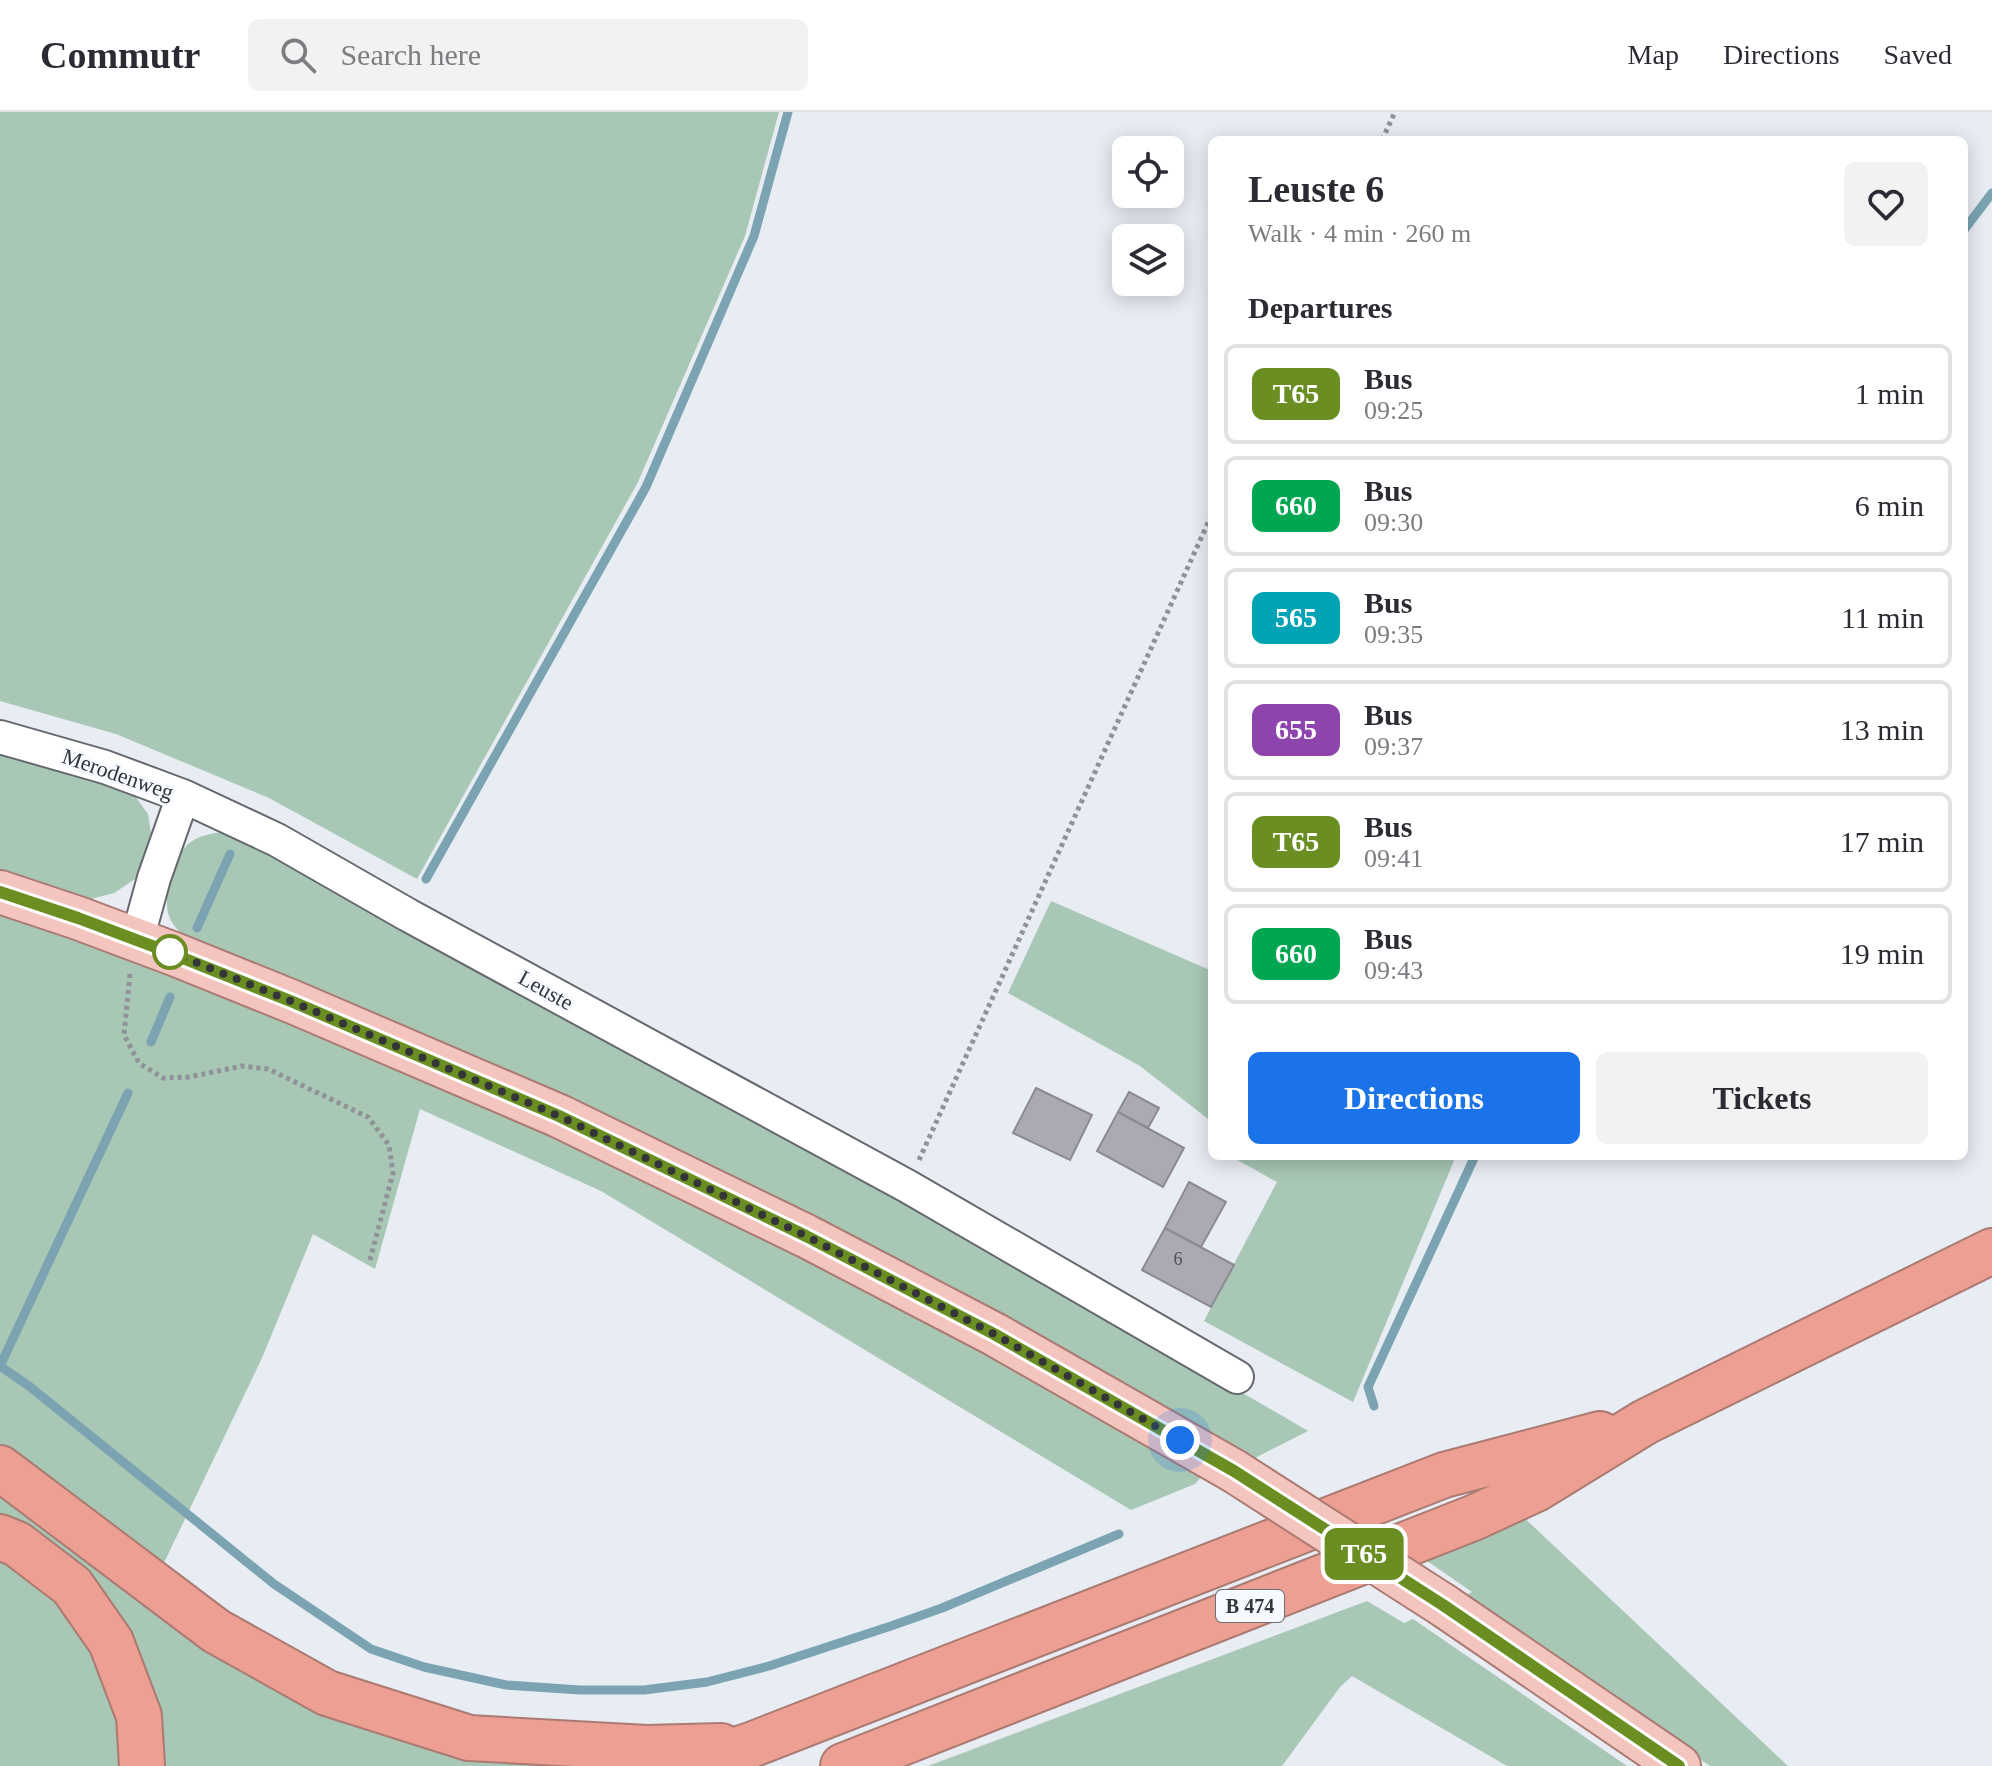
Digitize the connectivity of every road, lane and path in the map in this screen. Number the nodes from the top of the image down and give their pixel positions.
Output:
1 (1395, 112) edge
2 (1384, 136) edge
3 (1208, 523) edge
4 (0, 737) edge
5 (183, 796) junction
6 (0, 892) edge
7 (137, 940) junction
8 (128, 1000) dead end
9 (907, 1186) junction
10 (1992, 1251) edge
11 (370, 1260) dead end
12 (1237, 1377) dead end
13 (1645, 1422) junction
14 (0, 1468) edge
15 (0, 1537) edge
16 (751, 1745) junction
17 (142, 1766) edge
18 (687, 1766) edge
19 (843, 1766) edge
20 (1679, 1766) edge

1 - 2 path
3 - 9 path
4 - 5 street, Merodenweg
5 - 7 street, Merodenweg
5 - 9 street, Leuste
6 - 7 main road
7 - 20 main road, bridge
8 - 11 path
9 - 12 street, Leuste
10 - 13 highway, B 474
13 - 16 highway, B 474
13 - 19 highway, B 474
14 - 16 highway
15 - 17 highway
16 - 18 highway, B 474

